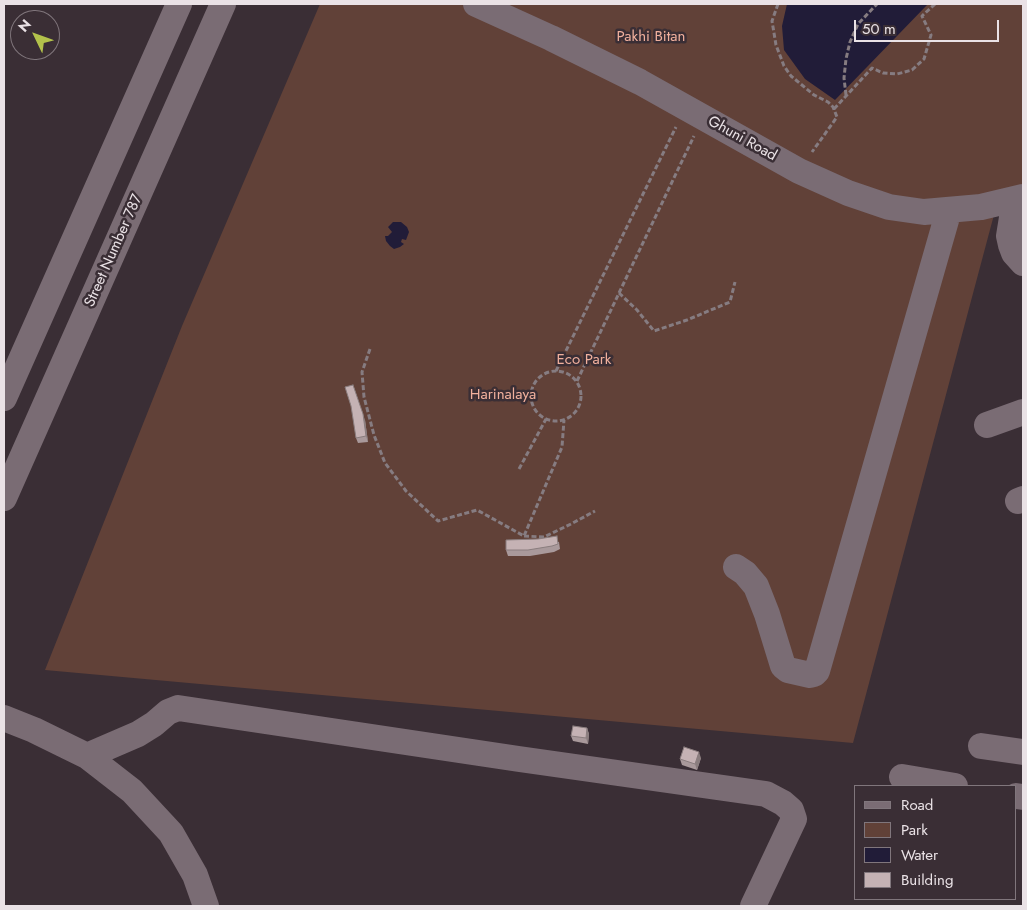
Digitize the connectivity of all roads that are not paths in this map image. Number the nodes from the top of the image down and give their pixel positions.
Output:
1 (178, 4) edge
2 (223, 4) edge
3 (476, 4) edge
4 (1019, 198) edge
5 (949, 210) junction
6 (1023, 263) edge
7 (4, 398) edge
8 (1023, 412) edge
9 (987, 425) dead end
10 (4, 498) edge
11 (736, 567) dead end
12 (4, 718) edge
13 (981, 746) dead end
14 (1023, 752) edge
15 (87, 756) junction
16 (902, 778) dead end
17 (948, 785) edge
18 (206, 906) edge
19 (753, 906) edge

1 - 7 street
2 - 10 street, Street Number 787
3 - 5 street, Ghuni Road
4 - 5 street, Ghuni Road
4 - 6 street
5 - 11 street
8 - 9 street
12 - 15 street
13 - 14 street
15 - 18 street
15 - 19 street
16 - 17 street

